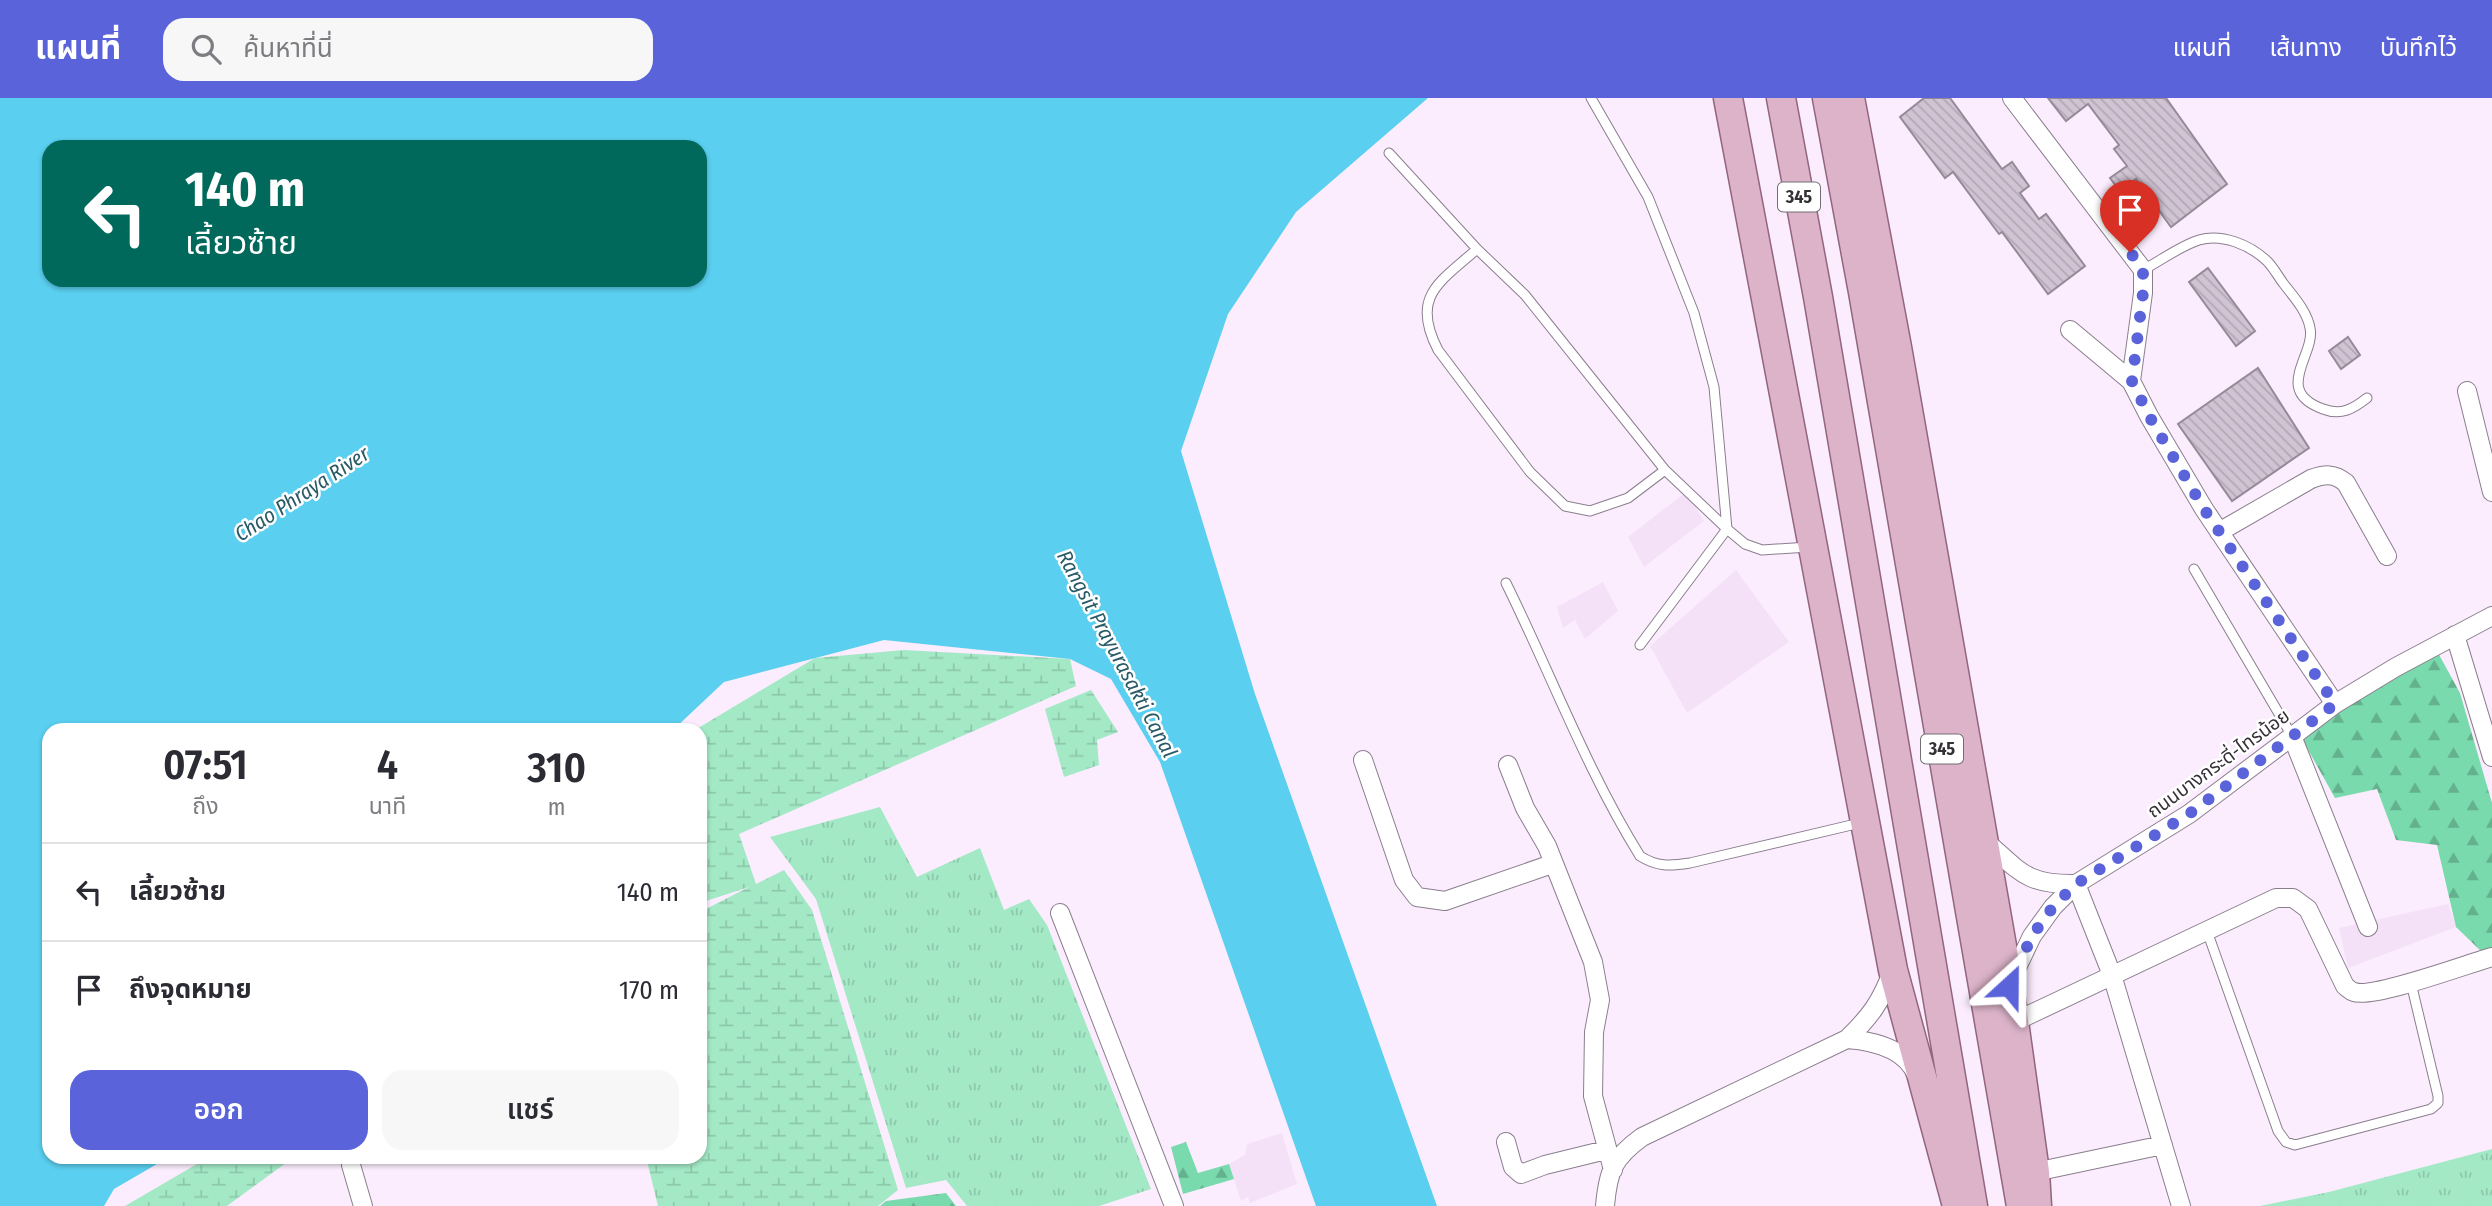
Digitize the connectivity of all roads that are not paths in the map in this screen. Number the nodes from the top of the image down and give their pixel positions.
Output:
1 (1591, 98) edge
2 (1728, 98) edge
3 (1781, 98) edge
4 (1827, 98) edge
5 (1850, 98) edge
6 (2012, 98) edge
7 (1389, 153) dead end
8 (1477, 249) junction
9 (2143, 270) junction
10 (2070, 330) dead end
11 (2132, 381) junction
12 (2466, 391) dead end
13 (2367, 398) dead end
14 (1665, 470) junction
15 (2492, 492) edge
16 (1727, 529) junction
17 (2219, 532) junction
18 (1814, 546) junction
19 (2387, 556) dead end
20 (2194, 569) dead end
21 (1506, 583) dead end
22 (2492, 616) edge
23 (2455, 635) junction
24 (1640, 645) dead end
25 (2335, 704) junction
26 (2292, 736) junction
27 (2492, 757) edge
28 (1363, 760) dead end
29 (1508, 765) dead end
30 (1866, 822) junction
31 (1984, 840) junction
32 (1552, 864) junction
33 (2076, 884) junction
34 (1059, 913) dead end
35 (2368, 927) dead end
36 (2207, 931) junction
37 (2492, 957) edge
38 (1893, 970) junction
39 (2112, 975) junction
40 (2410, 982) junction
41 (2009, 986) junction
42 (2014, 1022) junction
43 (1847, 1039) junction
44 (1928, 1102) junction
45 (1506, 1142) dead end
46 (2163, 1145) junction
47 (1606, 1150) junction
48 (351, 1165) dead end
49 (1613, 1170) junction
50 (2035, 1172) junction
51 (363, 1206) edge
52 (1174, 1206) edge
53 (1605, 1206) edge
54 (1957, 1206) edge
55 (1973, 1206) edge
56 (2021, 1206) edge
57 (2037, 1206) edge
58 (2181, 1206) edge

1 - 16 lane
2 - 18 main road
3 - 55 main road, 345
4 - 56 main road, 345
5 - 31 main road
6 - 9 street
7 - 8 lane
8 - 14 lane
8 - 14 lane
9 - 11 street
9 - 13 lane
10 - 11 street
11 - 17 street
12 - 15 street
14 - 16 lane
16 - 18 lane
16 - 24 lane
17 - 19 street
17 - 25 street
18 - 30 main road
20 - 26 lane
21 - 30 lane
22 - 23 street, ถนนบางกระดี่-ไทรน้อย
23 - 25 street, ถนนบางกระดี่-ไทรน้อย
23 - 27 street
25 - 26 street, ถนนบางกระดี่-ไทรน้อย
26 - 33 street, ถนนบางกระดี่-ไทรน้อย
26 - 35 street
28 - 32 street
29 - 32 street
30 - 38 main road
31 - 33 street
31 - 41 main road
32 - 47 street
33 - 39 street
33 - 41 street, ถนนบางกระดี่-ไทรน้อย
34 - 52 street
36 - 39 street
36 - 40 street
36 - 40 lane
37 - 40 street
38 - 43 street
38 - 44 main road
39 - 42 street
39 - 46 street
41 - 42 main road
42 - 50 main road
43 - 44 street
43 - 49 street
44 - 54 main road
45 - 47 street
46 - 50 street
46 - 58 street
47 - 49 street
48 - 51 street
49 - 53 street
50 - 57 main road

